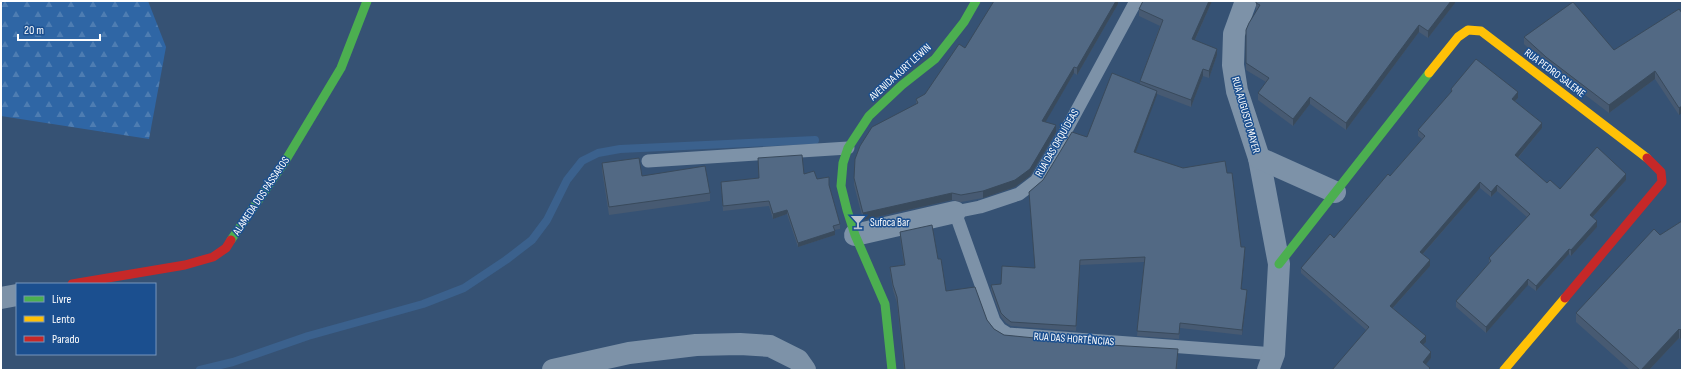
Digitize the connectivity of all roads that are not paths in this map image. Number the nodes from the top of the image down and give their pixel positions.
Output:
1 (367, 1) edge
2 (976, 1) edge
3 (1136, 1) edge
4 (1246, 1) edge
5 (848, 148) junction
6 (1259, 158) junction
7 (648, 161) dead end
8 (1335, 192) junction
9 (955, 212) junction
10 (855, 235) junction
11 (1279, 264) junction
12 (78, 283) edge
13 (16, 295) edge
14 (1, 298) edge
15 (1271, 362) edge
16 (553, 370) edge
17 (805, 370) edge
18 (892, 370) edge
19 (1504, 370) edge

1 - 12 street, ALAMEDA DOS PÁSSAROS
2 - 5 street, AVENIDA KURT LEWIN
3 - 9 lane, RUA DAS ORQUÍDEAS
4 - 6 street, RUA AUGUSTO MAYER
5 - 7 lane
5 - 10 street, AVENIDA KURT LEWIN
6 - 8 street, RUA AUGUSTO MAYER
6 - 11 street, RUA AUGUSTO MAYER
8 - 11 street, RUA PEDRO SALEME
8 - 19 street, RUA PEDRO SALEME
9 - 10 street, RUA DAS ORQUÍDEAS
9 - 15 lane, RUA DAS HORTÊNCIAS
10 - 18 street, AVENIDA KURT LEWIN
11 - 15 street, RUA AUGUSTO MAYER
13 - 14 street
16 - 17 street

